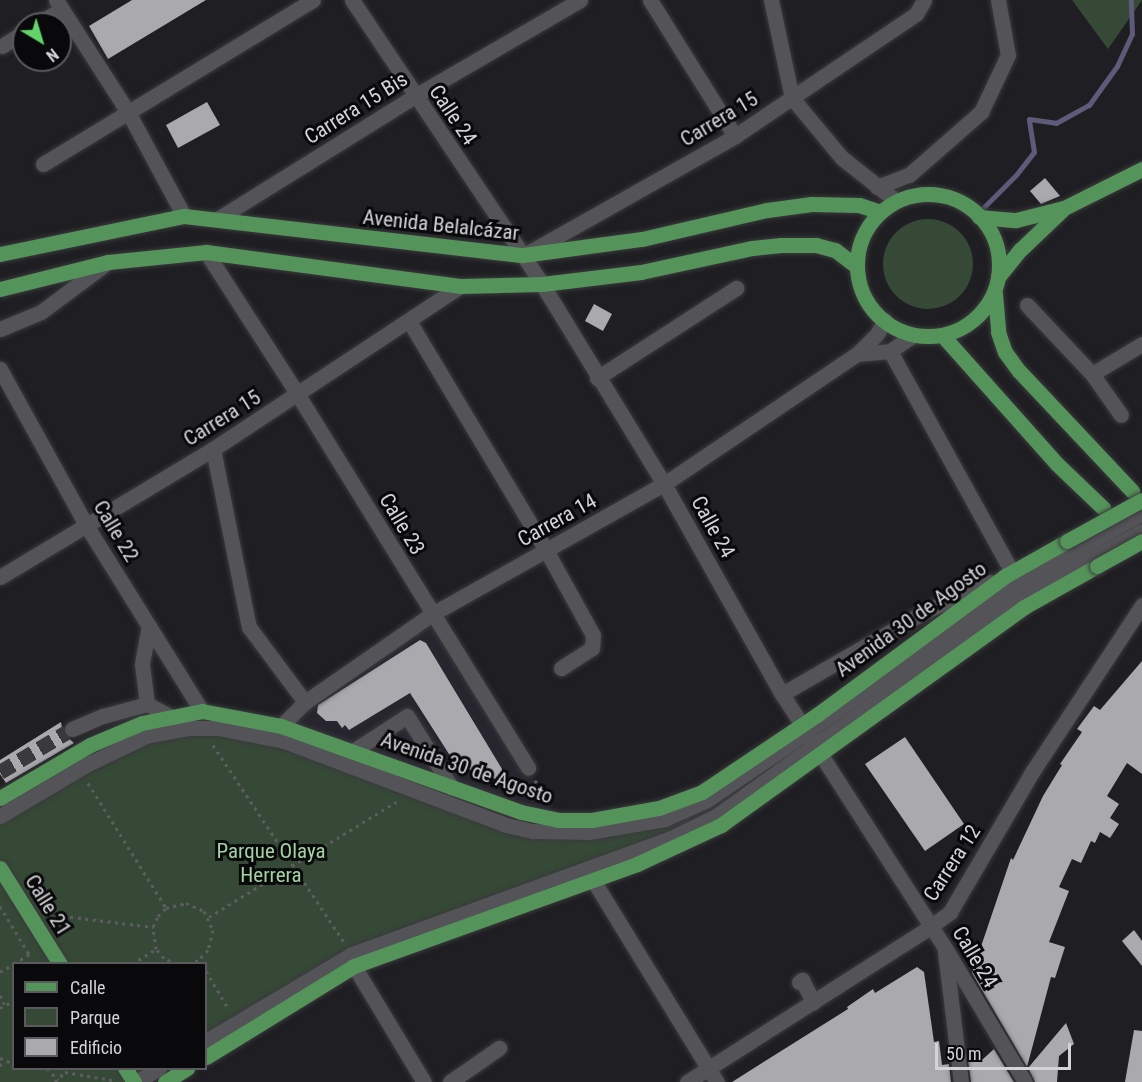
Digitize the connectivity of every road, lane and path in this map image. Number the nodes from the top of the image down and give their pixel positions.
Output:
1 (313, 0) edge
2 (352, 0) edge
3 (580, 0) edge
4 (650, 0) edge
5 (771, 0) edge
6 (924, 0) edge
7 (998, 0) edge
8 (59, 4) edge
9 (12, 40) edge
10 (2, 46) dead end
11 (415, 96) junction
12 (792, 98) junction
13 (128, 112) junction
14 (735, 136) junction
15 (43, 164) dead end
16 (1142, 168) edge
17 (877, 187) junction
18 (895, 200) junction
19 (1064, 208) junction
20 (878, 211) junction
21 (184, 216) junction
22 (979, 217) junction
23 (219, 218) junction
24 (0, 244) edge
25 (42, 244) junction
26 (206, 252) junction
27 (0, 254) edge
28 (523, 255) junction
29 (108, 262) junction
30 (856, 266) junction
31 (998, 277) junction
32 (542, 284) junction
33 (460, 286) junction
34 (735, 288) dead end
35 (0, 289) edge
36 (995, 294) junction
37 (1027, 305) dead end
38 (885, 320) junction
39 (409, 321) junction
40 (0, 329) edge
41 (943, 336) junction
42 (911, 337) junction
43 (1142, 344) edge
44 (890, 351) junction
45 (857, 354) junction
46 (0, 369) edge
47 (1092, 374) junction
48 (597, 378) junction
49 (298, 395) junction
50 (1121, 415) dead end
51 (213, 449) junction
52 (664, 484) junction
53 (1137, 496) edge
54 (1103, 508) dead end
55 (1142, 513) edge
56 (86, 525) junction
57 (1142, 531) edge
58 (1142, 541) edge
59 (546, 550) junction
60 (1008, 574) junction
61 (0, 577) edge
62 (1142, 604) edge
63 (432, 614) junction
64 (149, 626) junction
65 (561, 668) dead end
66 (782, 694) junction
67 (305, 702) junction
68 (147, 704) junction
69 (202, 711) junction
70 (171, 717) junction
71 (281, 726) junction
72 (202, 728) junction
73 (810, 739) junction
74 (90, 745) junction
75 (353, 751) junction
76 (528, 768) joint
77 (79, 769) junction
78 (452, 788) junction
79 (415, 790) junction
80 (0, 798) edge
81 (0, 816) edge
82 (558, 820) junction
83 (293, 865) junction
84 (0, 868) edge
85 (593, 880) junction
86 (0, 906) edge
87 (166, 908) junction
88 (27, 911) junction
89 (209, 916) junction
90 (931, 926) junction
91 (153, 927) junction
92 (944, 946) junction
93 (156, 949) junction
94 (353, 960) junction
95 (17, 962) edge
96 (59, 962) edge
97 (134, 962) edge
98 (174, 962) edge
99 (200, 962) edge
100 (207, 973) edge
101 (799, 982) dead end
102 (0, 995) edge
103 (12, 1002) edge
104 (813, 1002) junction
105 (4, 1005) junction
106 (0, 1008) edge
107 (237, 1022) junction
108 (207, 1040) edge
109 (500, 1048) dead end
110 (207, 1056) edge
111 (2, 1059) edge
112 (0, 1066) edge
113 (156, 1070) edge
114 (184, 1070) edge
115 (121, 1074) edge
116 (713, 1076) edge
117 (56, 1081) edge
118 (135, 1082) edge
119 (165, 1082) edge
120 (424, 1082) edge
121 (450, 1082) edge
122 (687, 1082) edge
123 (961, 1082) edge
124 (1025, 1082) edge

1 - 13 street
2 - 11 street, Calle 24
3 - 11 street, Carrera 15 Bis
4 - 14 street
5 - 12 street
6 - 12 street, Carrera 15
7 - 17 street
8 - 13 street
9 - 10 street
11 - 23 street, Carrera 15 Bis
11 - 28 street, Calle 24
12 - 14 street, Carrera 15
12 - 17 street
13 - 15 street
13 - 21 street
14 - 28 street, Carrera 15
16 - 19 main road
17 - 18 street
18 - 20 main road
18 - 22 main road
19 - 22 main road
19 - 31 main road
20 - 28 main road, Avenida Belalcázar
20 - 30 main road
21 - 23 main road, Avenida Belalcázar
21 - 25 main road, Avenida Belalcázar
22 - 31 main road
23 - 28 main road, Avenida Belalcázar
24 - 25 main road
25 - 27 main road, Avenida Belalcázar
26 - 29 main road
26 - 33 main road
26 - 49 street, Calle 23
28 - 32 street, Calle 24
29 - 35 main road
29 - 40 street
30 - 32 main road
30 - 38 main road
31 - 36 main road
32 - 33 main road
32 - 48 street, Calle 24
33 - 39 street, Carrera 15
34 - 48 street
36 - 41 main road
36 - 53 main road
37 - 47 street
38 - 42 main road
38 - 45 street, Carrera 14
39 - 49 street, Carrera 15
39 - 59 street
41 - 42 main road
41 - 54 main road
42 - 44 street, Carrera 14
43 - 47 street
44 - 45 street, Carrera 14
44 - 60 street
45 - 52 street, Carrera 14
46 - 56 street, Calle 22
47 - 50 street
48 - 52 street, Calle 24
49 - 51 street, Carrera 15
49 - 63 street, Calle 23
51 - 56 street, Carrera 15
51 - 67 street
52 - 59 street, Carrera 14
52 - 66 street, Calle 24
53 - 60 main road, Avenida 30 de Agosto, bridge
55 - 73 street
56 - 61 street, Carrera 15
56 - 64 street, Calle 22
57 - 73 street
58 - 73 main road, Avenida 30 de Agosto, bridge
59 - 63 street, Carrera 14
59 - 65 street
60 - 66 street
60 - 73 main road, Avenida 30 de Agosto
62 - 90 street, Carrera 12
63 - 67 street, Carrera 14
63 - 76 street, Calle 23
64 - 68 street
64 - 69 street, Calle 22
66 - 73 street, Calle 24
67 - 71 street, Carrera 14
68 - 70 street
68 - 74 street
69 - 70 main road, Avenida 30 de Agosto
69 - 71 main road, Avenida 30 de Agosto
70 - 74 main road, Avenida 30 de Agosto
71 - 75 main road, Avenida 30 de Agosto
72 - 77 street
72 - 79 street
72 - 83 path
73 - 79 street
73 - 82 main road, Avenida 30 de Agosto
73 - 85 main road, Avenida 30 de Agosto
73 - 90 street, Calle 24
73 - 94 street
74 - 80 main road, Avenida 30 de Agosto
75 - 78 main road, Avenida 30 de Agosto
75 - 78 street
76 - 82 path
77 - 81 street
77 - 87 path
78 - 82 main road, Avenida 30 de Agosto
79 - 83 path
83 - 89 path
83 - 94 path
84 - 88 main road, Calle 21
85 - 94 main road, Avenida 30 de Agosto
85 - 116 street
86 - 95 path
87 - 89 path
87 - 91 path
88 - 91 path
88 - 96 main road, Calle 21
89 - 99 path
90 - 92 street, Calle 24
90 - 104 street, Carrera 12
91 - 93 path
92 - 123 street
92 - 124 street, Calle 24
93 - 97 path
93 - 98 path
94 - 107 street
94 - 110 main road, Avenida 30 de Agosto
94 - 120 street
100 - 107 path
101 - 104 street
102 - 105 path
103 - 105 path
104 - 116 street, Carrera 12
105 - 106 path
107 - 108 street
109 - 121 street
111 - 112 path
113 - 118 street
114 - 119 main road
115 - 117 path
115 - 118 main road
116 - 122 street, Carrera 12

